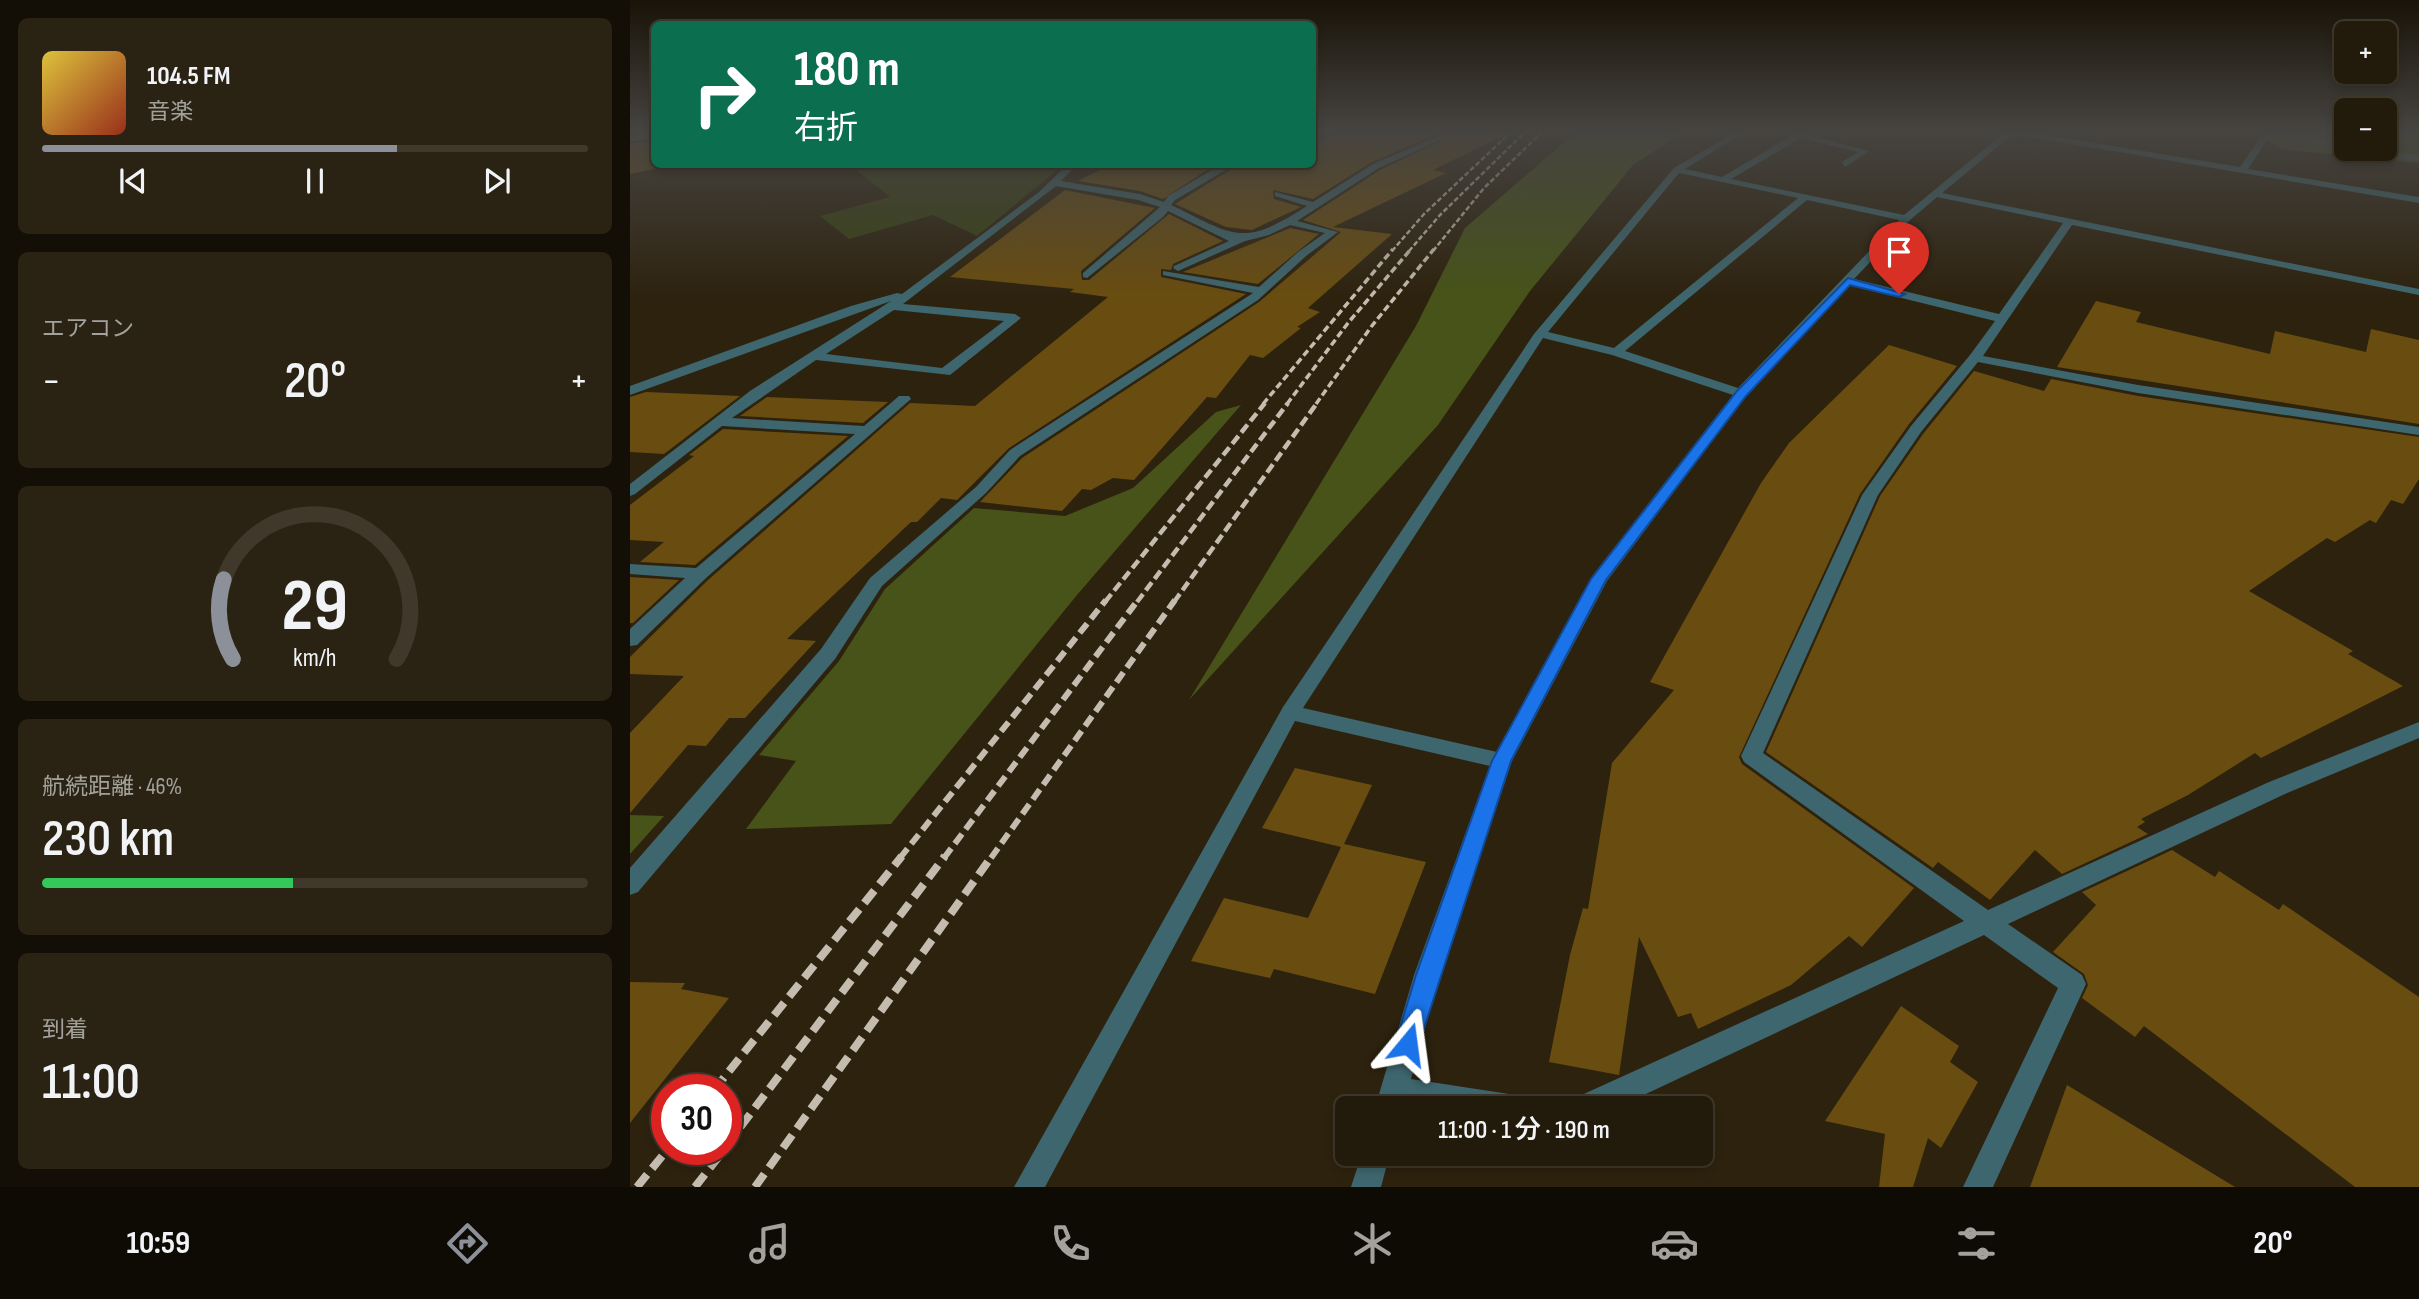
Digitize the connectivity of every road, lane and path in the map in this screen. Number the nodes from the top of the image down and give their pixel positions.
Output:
1 (1048, 187) edge
2 (1085, 187) edge
3 (1189, 187) edge
4 (1343, 187) edge
5 (1662, 187) edge
6 (1762, 187) edge
7 (1943, 187) edge
8 (2345, 187) edge
9 (1278, 194) dead end
10 (1935, 194) junction
11 (1805, 197) junction
12 (2419, 200) edge
13 (1166, 206) junction
14 (1316, 206) junction
15 (1906, 218) junction
16 (2069, 221) junction
17 (1289, 222) junction
18 (1241, 239) junction
19 (1087, 275) dead end
20 (1848, 281) junction
21 (915, 291) junction
22 (1260, 291) junction
23 (2419, 292) edge
24 (892, 306) junction
25 (2003, 320) junction
26 (1540, 334) junction
27 (1616, 352) junction
28 (813, 356) junction
29 (1975, 358) junction
30 (630, 391) edge
31 (1741, 393) junction
32 (904, 399) dead end
33 (720, 422) junction
34 (868, 430) junction
35 (2419, 431) edge
36 (630, 492) edge
37 (630, 569) edge
38 (700, 574) junction
39 (630, 640) edge
40 (1290, 712) junction
41 (2419, 730) edge
42 (1502, 761) junction
43 (630, 885) edge
44 (1984, 921) junction
45 (1393, 1096) edge
46 (1611, 1096) edge
47 (1372, 1166) edge
48 (1029, 1187) edge
49 (1366, 1187) edge
50 (1978, 1187) edge

1 - 21 street
2 - 13 street
3 - 13 street
4 - 14 street
5 - 26 street
6 - 11 street
7 - 10 street
8 - 12 street
9 - 14 street
10 - 15 street
10 - 16 street
11 - 15 street
11 - 27 street
13 - 18 street
13 - 19 street
14 - 17 street
15 - 20 street
16 - 23 street
16 - 25 street
17 - 18 street
17 - 22 street
18 - 22 street
20 - 25 street
20 - 31 street
21 - 24 street
21 - 30 street
22 - 43 street
24 - 28 street
24 - 28 street
25 - 29 street
26 - 27 street
26 - 40 street
27 - 31 street
28 - 33 street
29 - 35 street
29 - 44 street
31 - 42 street
32 - 34 street
33 - 34 street
33 - 36 street
34 - 38 street
37 - 38 street
38 - 39 street
40 - 42 street
40 - 48 street
41 - 44 street
42 - 45 street
44 - 46 street
44 - 50 street
47 - 49 street

